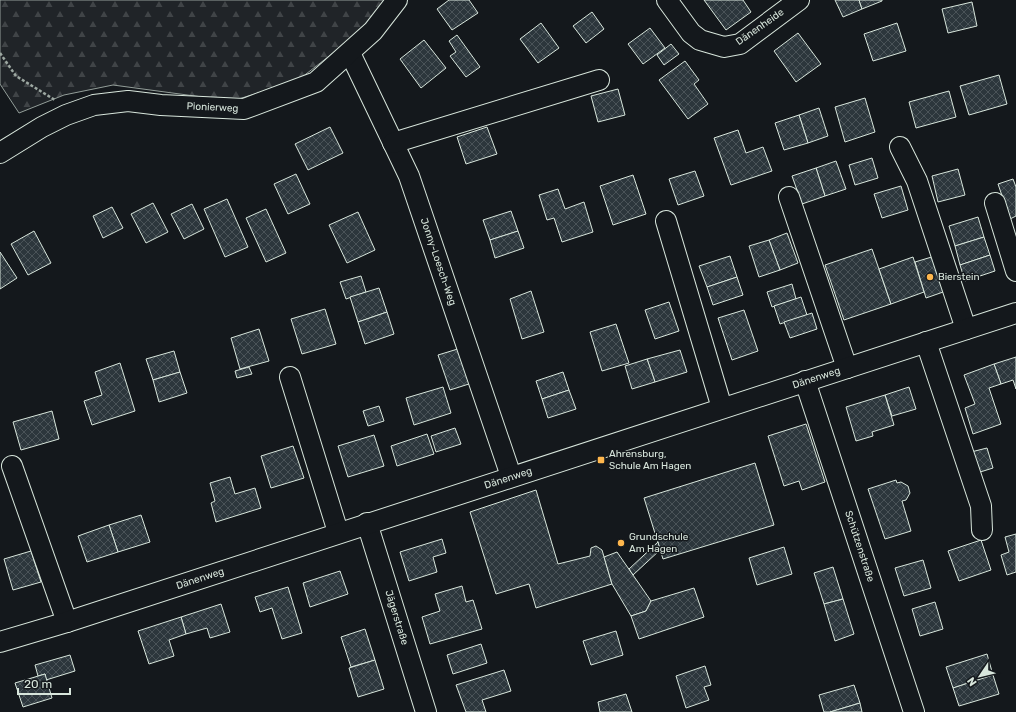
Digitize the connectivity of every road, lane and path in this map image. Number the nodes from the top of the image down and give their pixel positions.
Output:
1 (397, 0) edge
2 (667, 0) edge
3 (799, 0) edge
4 (0, 53) edge
5 (350, 53) junction
6 (599, 80) dead end
7 (66, 115) junction
8 (393, 143) junction
9 (900, 146) dead end
10 (0, 153) edge
11 (789, 197) dead end
12 (995, 203) dead end
13 (666, 221) dead end
14 (1016, 272) edge
15 (1016, 313) edge
16 (966, 329) junction
17 (926, 342) junction
18 (847, 368) junction
19 (290, 377) dead end
20 (805, 381) junction
21 (722, 408) junction
22 (12, 466) dead end
23 (511, 476) junction
24 (366, 523) junction
25 (982, 530) dead end
26 (338, 532) junction
27 (67, 622) junction
28 (0, 642) edge
29 (426, 712) edge
30 (914, 712) edge

1 - 5 street, Pionierweg
2 - 3 street, Dänenheide
4 - 7 path
5 - 7 street, Pionierweg
5 - 8 street, Jonny-Loesch-Weg
6 - 8 street
7 - 10 street, Pionierweg
8 - 23 street, Jonny-Loesch-Weg
9 - 16 street
11 - 18 street
12 - 14 street
13 - 21 street
15 - 16 street, Dänenweg
16 - 17 street, Dänenweg
17 - 18 street, Dänenweg
17 - 25 street
18 - 20 street, Dänenweg
19 - 26 street
20 - 21 street, Dänenweg
20 - 30 street, Schützenstraße
21 - 23 street, Dänenweg
22 - 27 street
23 - 24 street, Dänenweg
24 - 26 street, Dänenweg
24 - 29 street, Jägerstraße
26 - 27 street, Dänenweg
27 - 28 street, Dänenweg

